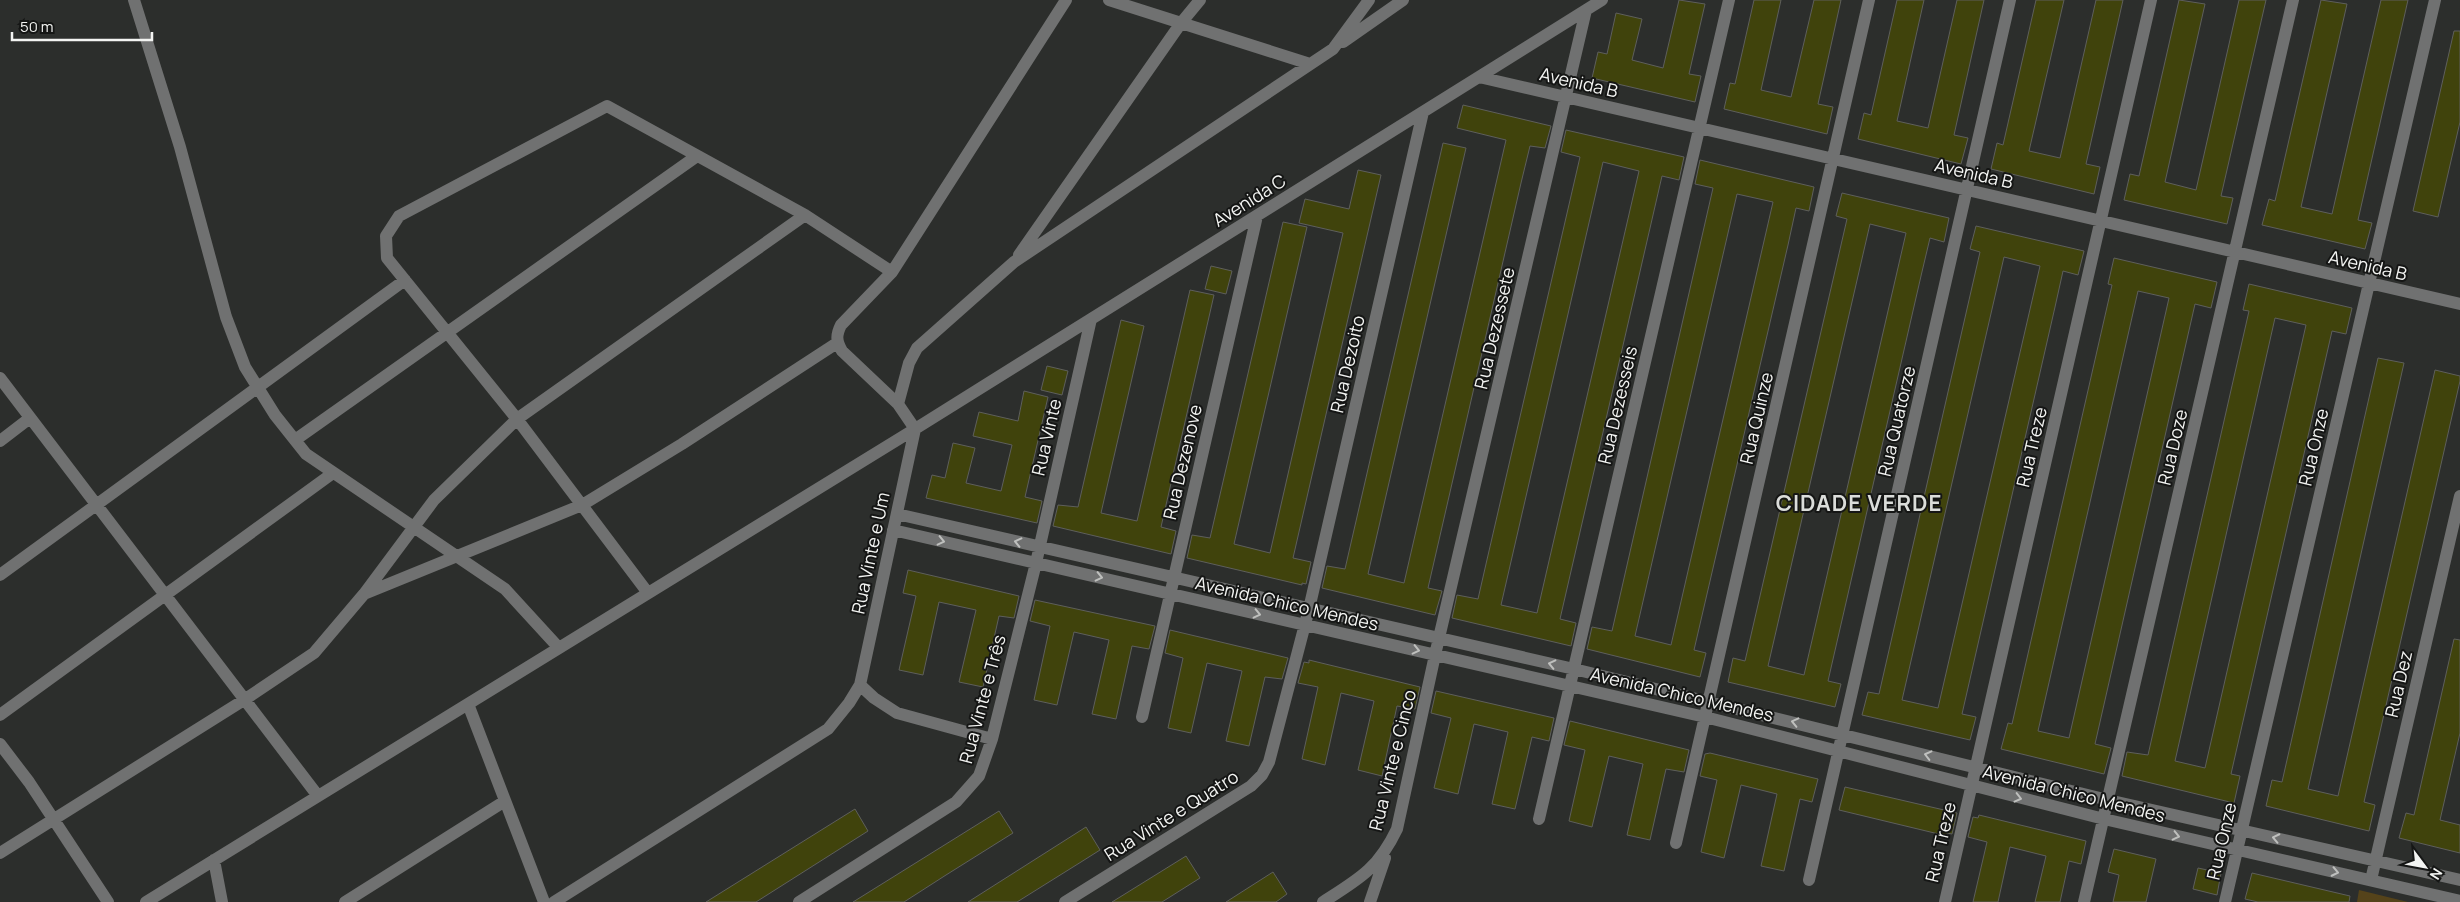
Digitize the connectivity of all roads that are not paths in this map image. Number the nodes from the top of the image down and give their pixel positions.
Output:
1 (134, 0) edge
2 (1066, 0) edge
3 (1109, 0) edge
4 (1200, 0) edge
5 (1369, 0) edge
6 (1403, 0) edge
7 (1602, 0) edge
8 (1729, 0) edge
9 (1869, 0) edge
10 (2010, 0) edge
11 (2151, 0) edge
12 (2293, 0) edge
13 (2435, 0) edge
14 (1586, 10) junction
15 (1181, 23) junction
16 (1333, 49) junction
17 (1310, 64) junction
18 (1479, 77) junction
19 (1566, 96) junction
20 (1423, 112) junction
21 (1699, 128) junction
22 (698, 156) junction
23 (1833, 159) junction
24 (1967, 190) junction
25 (805, 215) junction
26 (1257, 216) junction
27 (2101, 221) junction
28 (2235, 252) junction
29 (1014, 262) junction
30 (892, 272) junction
31 (405, 280) junction
32 (2369, 283) junction
33 (2460, 304) edge
34 (1091, 319) junction
35 (448, 333) junction
36 (837, 343) junction
37 (0, 378) edge
38 (258, 387) junction
39 (898, 404) junction
40 (30, 418) junction
41 (517, 418) junction
42 (915, 429) junction
43 (295, 440) junction
44 (0, 441) edge
45 (332, 473) junction
46 (2460, 496) edge
47 (96, 505) junction
48 (582, 505) junction
49 (897, 514) junction
50 (413, 528) junction
51 (893, 530) junction
52 (1040, 546) junction
53 (456, 557) junction
54 (1036, 563) junction
55 (0, 574) edge
56 (1174, 578) junction
57 (648, 593) junction
58 (364, 594) junction
59 (1170, 594) junction
60 (165, 595) junction
61 (1309, 608) junction
62 (1305, 625) junction
63 (1439, 638) junction
64 (559, 648) junction
65 (1435, 655) junction
66 (1574, 670) junction
67 (860, 685) junction
68 (1570, 686) junction
69 (244, 700) junction
70 (1708, 703) junction
71 (468, 704) junction
72 (0, 715) edge
73 (1142, 717) dead end
74 (1705, 717) junction
75 (1842, 733) junction
76 (992, 739) junction
77 (0, 744) edge
78 (1839, 751) junction
79 (1976, 767) junction
80 (1971, 786) junction
81 (318, 796) junction
82 (2108, 800) junction
83 (505, 801) junction
84 (1539, 818) dead end
85 (54, 819) junction
86 (2104, 819) junction
87 (2241, 830) junction
88 (1676, 843) dead end
89 (1388, 848) junction
90 (2237, 850) junction
91 (0, 853) edge
92 (214, 860) junction
93 (2375, 860) junction
94 (1809, 880) dead end
95 (2371, 880) junction
96 (2460, 880) edge
97 (2460, 901) edge
98 (108, 902) edge
99 (146, 902) edge
100 (222, 902) edge
101 (345, 902) edge
102 (544, 902) edge
103 (554, 902) edge
104 (799, 902) edge
105 (1065, 902) edge
106 (1323, 902) edge
107 (1370, 902) edge
108 (1945, 902) edge
109 (2084, 902) edge
110 (2225, 902) edge

1 - 38 street
2 - 30 street
3 - 15 street
4 - 15 street
5 - 16 street
6 - 16 street
7 - 14 street, Avenida C
8 - 21 street, Rua Dezesseis
9 - 23 street, Rua Quinze
10 - 24 street, Rua Quatorze
11 - 27 street, Rua Treze
12 - 28 street, Rua Doze
13 - 32 street, Rua Onze
14 - 18 street, Avenida C
14 - 19 street, Rua Dezessete
15 - 17 street
15 - 29 street
16 - 17 street
17 - 29 street
18 - 19 street, Avenida B
18 - 20 street, Avenida C
19 - 21 street, Avenida B
19 - 63 street, Rua Dezessete
20 - 26 street, Avenida C
20 - 61 street, Rua Dezoito
21 - 23 street, Avenida B
21 - 66 street, Rua Dezesseis
22 - 25 street
22 - 31 street
22 - 35 street
23 - 24 street, Avenida B
23 - 70 street, Rua Quinze
24 - 27 street, Avenida B
24 - 75 street, Rua Quatorze
25 - 30 street
25 - 41 street
26 - 34 street, Avenida C
26 - 56 street, Rua Dezenove
27 - 28 street, Avenida B
27 - 79 street, Rua Treze
28 - 32 street, Avenida B
28 - 82 street, Rua Doze
29 - 39 street
30 - 36 street
31 - 35 street
31 - 38 street
32 - 33 street, Avenida B
32 - 87 street, Rua Onze
34 - 42 street, Avenida C
34 - 52 street, Rua Vinte
35 - 41 street
35 - 43 street
36 - 39 street
36 - 48 street
37 - 40 street
38 - 43 street
38 - 47 street
39 - 42 street
40 - 44 street
40 - 47 street
41 - 48 street
41 - 50 street
42 - 49 street, Rua Vinte e Um
42 - 57 street, Avenida C
43 - 45 street
45 - 50 street
45 - 60 street
46 - 93 street, Rua Dez
47 - 55 street
47 - 60 street
48 - 53 street
48 - 57 street
49 - 51 street, Rua Vinte e Um
52 -> 49 street, Avenida Chico Mendes
50 - 53 street
50 - 58 street
51 -> 54 street, Avenida Chico Mendes
51 - 67 street, Rua Vinte e Um
52 - 54 street, Rua Vinte
52 - 56 street, Avenida Chico Mendes
53 - 58 street
53 - 64 street
54 -> 59 street, Avenida Chico Mendes
54 - 76 street, Rua Vinte e Três
56 - 59 street, Rua Dezenove
56 - 61 street, Avenida Chico Mendes
57 - 64 street, Avenida C
58 - 69 street
59 -> 62 street, Avenida Chico Mendes
59 - 73 street, Rua Dezenove
60 - 69 street
60 - 72 street
61 - 62 street, Rua Dezoito
61 - 63 street, Avenida Chico Mendes
62 -> 65 street, Avenida Chico Mendes
62 - 105 street, Rua Vinte e Quatro
63 - 65 street, Rua Dezessete
66 -> 63 street, Avenida Chico Mendes
64 - 71 street, Avenida C
65 - 68 street, Avenida Chico Mendes
65 - 89 street, Rua Vinte e Cinco
66 - 68 street, Rua Dezesseis
66 - 70 street, Avenida Chico Mendes
67 - 76 street
67 - 103 street
68 - 74 street, Avenida Chico Mendes
68 - 84 street, Rua Dezesseis
69 - 81 street
69 - 85 street
70 - 74 street, Rua Quinze
75 -> 70 street, Avenida Chico Mendes
71 - 81 street, Avenida C
71 - 83 street
74 - 78 street, Avenida Chico Mendes
74 - 88 street, Rua Quinze
75 - 78 street, Rua Quatorze
79 -> 75 street, Avenida Chico Mendes
76 - 104 street, Rua Vinte e Três
77 - 85 street
78 - 80 street, Avenida Chico Mendes
78 - 94 street, Rua Quatorze
79 - 80 street, Rua Treze
79 - 82 street, Avenida Chico Mendes
80 -> 86 street, Avenida Chico Mendes
80 - 108 street, Rua Treze
81 - 92 street, Avenida C
82 - 86 street, Rua Doze
82 - 87 street, Avenida Chico Mendes
83 - 101 street
83 - 102 street
85 - 91 street
85 - 98 street
86 -> 90 street, Avenida Chico Mendes
86 - 109 street, Rua Doze
87 - 90 street, Rua Onze
93 -> 87 street, Avenida Chico Mendes
89 - 106 street, Rua Vinte e Cinco
89 - 107 street
90 -> 95 street, Avenida Chico Mendes
90 - 110 street, Rua Onze
92 - 99 street, Avenida C
92 - 100 street
93 - 95 street, Rua Dez
93 - 96 street, Avenida Chico Mendes
95 - 97 street, Avenida Chico Mendes

